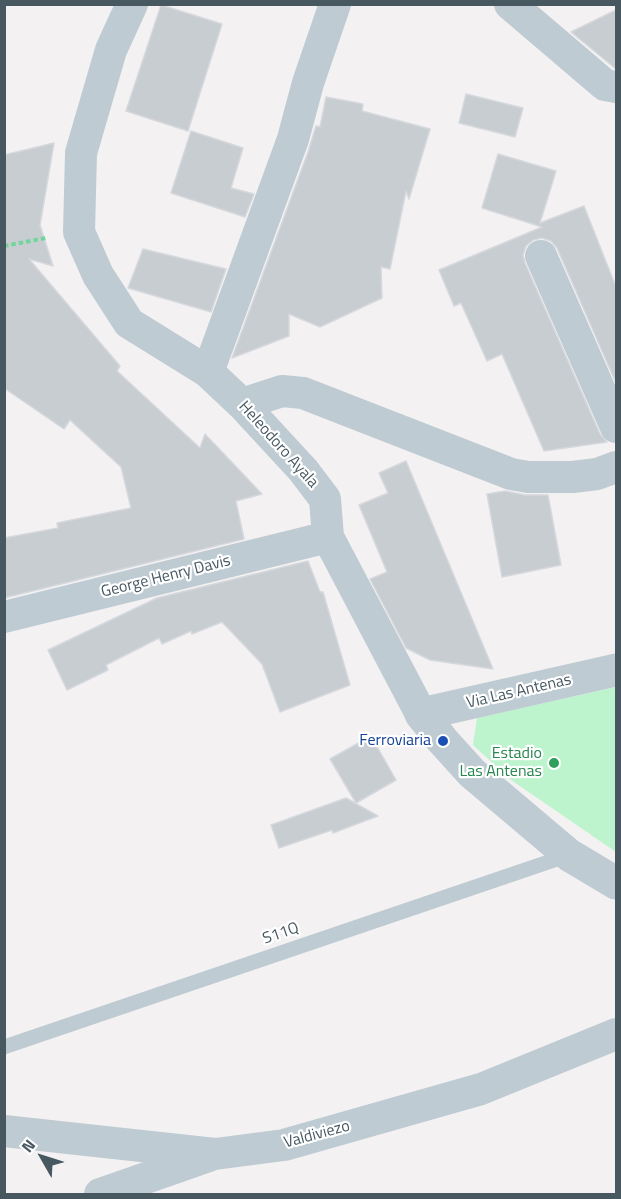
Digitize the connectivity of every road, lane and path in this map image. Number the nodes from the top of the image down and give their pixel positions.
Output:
1 (132, 4) edge
2 (335, 4) edge
3 (510, 4) edge
4 (616, 87) edge
5 (80, 232) junction
6 (4, 246) edge
7 (541, 256) dead end
8 (208, 372) junction
9 (242, 404) junction
10 (616, 427) edge
11 (616, 467) edge
12 (327, 537) junction
13 (4, 617) edge
14 (616, 670) edge
15 (421, 714) junction
16 (569, 855) junction
17 (616, 883) edge
18 (616, 1034) edge
19 (4, 1047) edge
20 (4, 1131) edge
21 (215, 1154) junction
22 (100, 1194) edge

1 - 5 street, Heleodoro Ayala
2 - 8 street
3 - 4 street
5 - 6 path
5 - 8 street, Heleodoro Ayala
7 - 10 street
8 - 9 street, Heleodoro Ayala
9 - 11 street
9 - 12 street, Heleodoro Ayala
12 - 13 street, George Henry Davis
12 - 15 street, Heleodoro Ayala
14 - 15 street, Via Las Antenas
15 - 16 street, Heleodoro Ayala
16 - 17 street, Heleodoro Ayala
16 - 19 lane, S11Q
18 - 21 street, Valdiviezo
20 - 21 street, Valdiviezo
21 - 22 street

